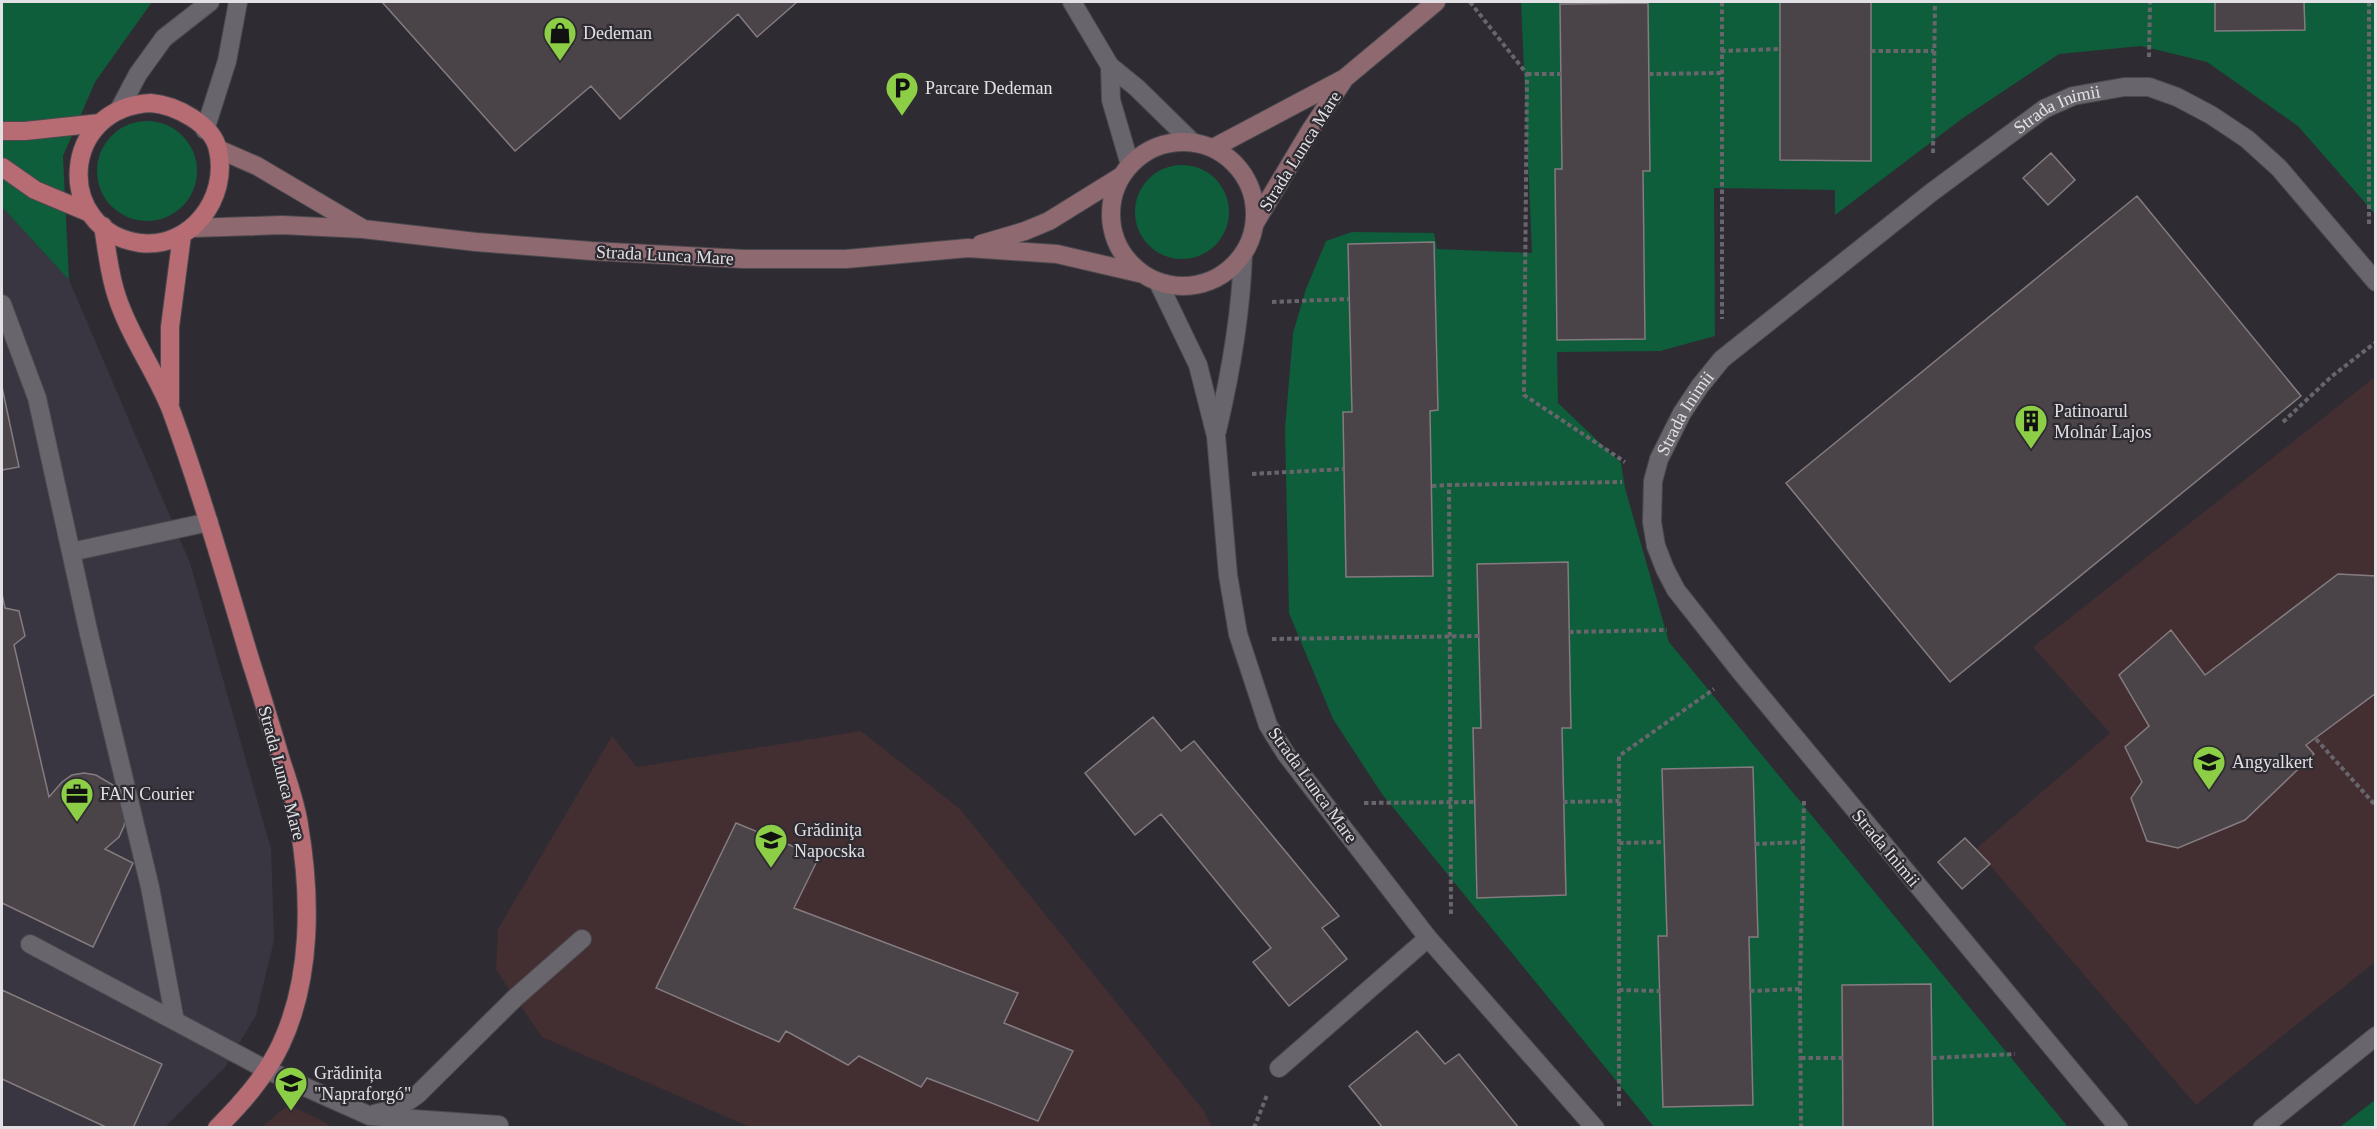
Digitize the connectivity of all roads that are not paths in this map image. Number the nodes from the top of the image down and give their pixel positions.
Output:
1 (210, 2) edge
2 (238, 2) edge
3 (1072, 2) edge
4 (1436, 2) edge
5 (1110, 66) junction
6 (1345, 78) junction
7 (119, 110) junction
8 (100, 123) junction
9 (206, 130) junction
10 (2, 131) edge
11 (1192, 142) junction
12 (1213, 148) junction
13 (218, 149) junction
14 (2, 167) edge
15 (1126, 171) junction
16 (90, 213) junction
17 (1254, 225) junction
18 (103, 226) junction
19 (363, 229) junction
20 (188, 231) junction
21 (968, 248) junction
22 (1244, 254) junction
23 (1151, 278) junction
24 (2372, 278) edge
25 (2, 304) edge
26 (170, 408) junction
27 (1216, 436) junction
28 (209, 522) junction
29 (71, 552) junction
30 (1428, 938) junction
31 (582, 939) dead end
32 (30, 944) dead end
33 (175, 1021) junction
34 (2376, 1036) edge
35 (1279, 1068) dead end
36 (267, 1070) junction
37 (370, 1116) junction
38 (499, 1125) dead end
39 (217, 1128) edge
40 (1595, 1128) edge
41 (2119, 1128) edge
42 (2262, 1128) edge

1 - 7 street
2 - 9 street
3 - 5 street
4 - 6 main road, Strada Lunca Mare
5 - 11 street
5 - 15 street
6 - 12 main road, Strada Lunca Mare
6 - 17 main road, Strada Lunca Mare
7 - 8 main road
7 - 9 main road
8 - 10 main road
8 - 16 main road
9 - 13 main road
11 - 12 main road
11 - 15 main road
12 - 17 main road
13 - 19 main road, Strada Lunca Mare
13 - 20 main road
14 - 16 main road
15 - 21 main road, Strada Lunca Mare
15 - 23 main road
16 - 18 main road
17 - 22 main road
18 - 20 main road
18 - 26 main road, Strada Lunca Mare
19 - 20 main road, Strada Lunca Mare
19 - 21 main road, Strada Lunca Mare
20 - 26 main road, Strada Lunca Mare
21 - 23 main road, Strada Lunca Mare
22 - 23 main road
22 - 27 street, Strada Lunca Mare
23 - 27 street, Strada Lunca Mare
24 - 41 street, Strada Inimii
25 - 29 street
26 - 28 main road, Strada Lunca Mare
27 - 30 street, Strada Lunca Mare
28 - 29 street
28 - 36 main road, Strada Lunca Mare
29 - 33 street
30 - 35 street
30 - 40 street, Strada Lunca Mare
31 - 37 street
32 - 33 street
33 - 36 street
34 - 42 street
36 - 37 street
36 - 39 main road, Strada Lunca Mare
37 - 38 street

